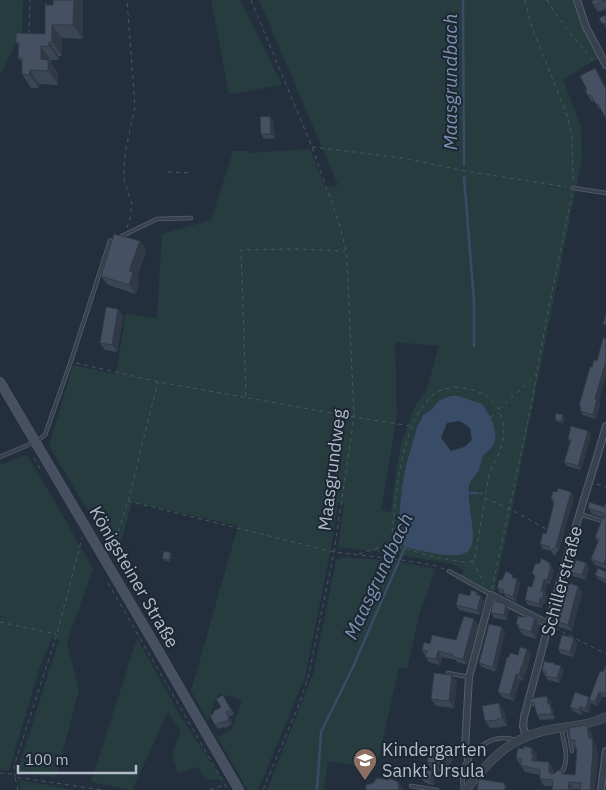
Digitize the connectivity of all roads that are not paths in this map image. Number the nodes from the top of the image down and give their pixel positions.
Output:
1 (577, 0) edge
2 (604, 62) edge
3 (573, 188) road end
4 (606, 193) edge
5 (191, 218) dead end
6 (0, 382) edge
7 (606, 426) edge
8 (35, 442) junction
9 (0, 458) edge
10 (579, 514) junction
11 (606, 522) edge
12 (449, 571) road end
13 (491, 595) junction
14 (548, 624) junction
15 (448, 673) edge
16 (469, 677) junction
17 (606, 716) edge
18 (565, 727) junction
19 (526, 736) junction
20 (517, 740) junction
21 (572, 751) dead end
22 (606, 751) edge
23 (468, 759) junction
24 (557, 778) edge
25 (411, 786) dead end
26 (238, 790) edge
27 (437, 790) edge
28 (464, 790) edge
29 (601, 790) edge

1 - 2 street
3 - 4 lane
5 - 8 lane
6 - 8 main road, Königsteiner Straße
7 - 10 street, Schillerstraße
8 - 9 lane
8 - 26 main road, Königsteiner Straße
10 - 11 lane
10 - 14 street, Schillerstraße
12 - 13 lane
13 - 14 street
13 - 16 street
14 - 19 street, Schillerstraße
15 - 16 lane
16 - 23 street
17 - 18 street
18 - 19 street
18 - 21 lane
18 - 24 lane
19 - 20 street
20 - 23 lane
20 - 28 street
22 - 29 street
23 - 28 lane
25 - 27 lane

